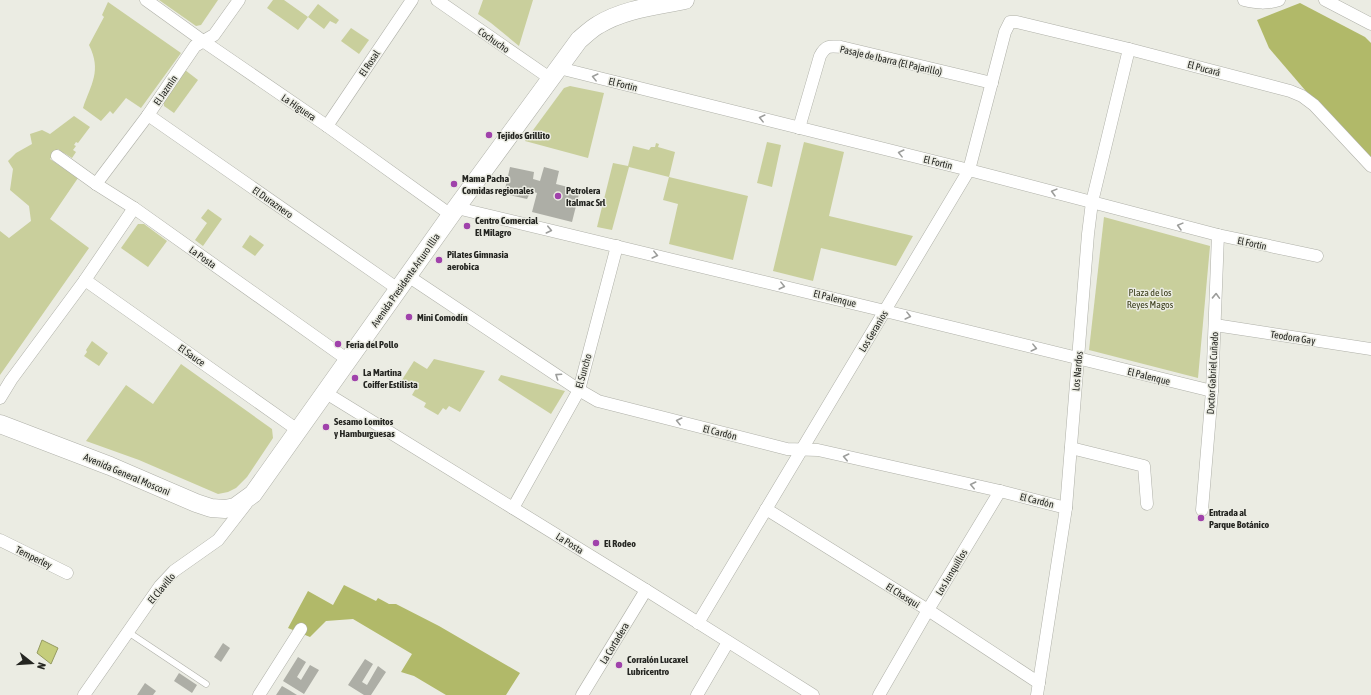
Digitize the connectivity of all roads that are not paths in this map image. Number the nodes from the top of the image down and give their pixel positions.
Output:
1 (146, 0) edge
2 (239, 0) edge
3 (412, 0) edge
4 (437, 0) edge
5 (685, 0) edge
6 (1244, 0) edge
7 (1279, 0) edge
8 (1325, 0) edge
9 (1010, 22) joint
10 (1371, 24) edge
11 (203, 41) junction
12 (1129, 49) junction
13 (555, 74) junction
14 (992, 84) junction
15 (148, 114) junction
16 (327, 126) junction
17 (800, 128) junction
18 (57, 156) dead end
19 (1371, 166) edge
20 (969, 170) junction
21 (96, 184) junction
22 (1092, 202) junction
23 (134, 208) junction
24 (454, 211) junction
25 (1218, 235) junction
26 (617, 246) junction
27 (1317, 256) dead end
28 (84, 280) junction
29 (403, 283) junction
30 (885, 310) junction
31 (1215, 325) junction
32 (1371, 349) edge
33 (1078, 359) junction
34 (348, 360) junction
35 (579, 390) junction
36 (1212, 391) junction
37 (326, 393) junction
38 (0, 398) edge
39 (0, 424) edge
40 (299, 431) junction
41 (1071, 448) junction
42 (802, 450) junction
43 (1000, 491) junction
44 (253, 494) junction
45 (1147, 504) dead end
46 (513, 508) junction
47 (766, 508) junction
48 (1066, 508) junction
49 (1202, 510) dead end
50 (0, 540) edge
51 (67, 573) dead end
52 (646, 590) junction
53 (928, 610) junction
54 (698, 623) junction
55 (301, 629) dead end
56 (128, 632) junction
57 (728, 642) junction
58 (206, 684) dead end
59 (1038, 689) edge
60 (84, 695) edge
61 (259, 695) edge
62 (582, 695) edge
63 (697, 695) edge
64 (813, 695) edge
65 (879, 695) edge

1 - 11 street, La Higuera
2 - 11 street, El Jazmín
3 - 16 street, El Rosal
4 - 13 street, Cochucho
5 - 13 main road, Avenida Presidente Arturo Illia
6 - 7 street
8 - 10 street
9 - 12 street, El Pucará
9 - 14 street, Los Geranios
11 - 15 street, El Jazmín
11 - 16 street, La Higuera
12 - 19 street, El Pucará
12 - 22 street, Los Nardos
17 -> 13 street, El Fortin
13 - 24 main road, Avenida Presidente Arturo Illia
14 - 17 street, Pasaje de Ibarra (El Pajarillo)
14 - 20 street, Los Geranios
15 - 21 street, El Jazmín
15 - 29 street, El Duraznero
16 - 24 street, La Higuera
20 -> 17 street, El Fortin
18 - 21 street, La Posta
22 -> 20 street, El Fortin
20 - 30 street, Los Geranios
21 - 23 street, La Posta
25 -> 22 street, El Fortin
22 - 33 street, Los Nardos
23 - 28 street
23 - 34 street, La Posta
24 -> 26 street, El Palenque
24 - 29 main road, Avenida Presidente Arturo Illia
25 - 27 street, El Fortin
31 -> 25 street, Doctor Gabriel Cuñado
26 -> 30 street, El Palenque
26 - 35 street, El Suncho
28 - 38 street
28 - 40 street, El Sauce
29 - 34 main road, Avenida Presidente Arturo Illia
35 -> 29 street, El Cardón
30 -> 33 street, El Palenque
30 - 42 street, Los Geranios
31 - 32 street, Teodora Gay
31 - 36 street, Doctor Gabriel Cuñado
33 - 36 street, El Palenque
33 - 41 street, Los Nardos
34 - 37 main road, Avenida Presidente Arturo Illia
42 -> 35 street, El Cardón
35 - 46 street, El Suncho
36 - 49 street, Doctor Gabriel Cuñado
37 - 40 main road, Avenida Presidente Arturo Illia
37 - 46 street, La Posta
39 - 44 main road, Avenida General Mosconi
40 - 44 main road, Avenida Presidente Arturo Illia
41 - 45 street
41 - 48 street, Los Nardos
43 -> 42 street, El Cardón
42 - 47 street, Los Geranios
43 - 48 street, El Cardón
43 - 53 street, Los Junquillos
44 - 56 street, El Clavillo
46 - 52 street, La Posta
47 - 53 street, El Chasqui
47 - 54 street, Los Geranios
48 - 59 street, Los Nardos
50 - 51 street, Temperley
52 - 54 street, La Posta
52 - 62 street, La Cortadera
53 - 59 street, El Chasqui
53 - 65 street, Los Junquillos
54 - 57 street, La Posta
55 - 61 street
56 - 58 lane
56 - 60 street, El Clavillo
57 - 63 street
57 - 64 street, La Posta

